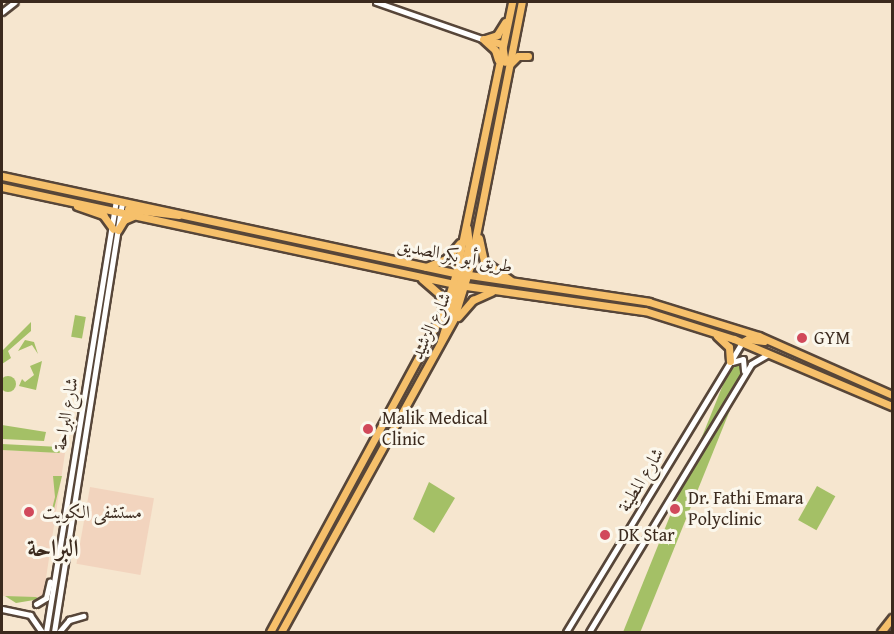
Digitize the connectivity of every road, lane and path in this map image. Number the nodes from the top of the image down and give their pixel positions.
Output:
1 (15, 2) edge
2 (376, 2) edge
3 (514, 2) edge
4 (522, 2) edge
5 (2, 12) edge
6 (509, 15) junction
7 (483, 39) junction
8 (505, 47) junction
9 (528, 56) dead end
10 (499, 63) junction
11 (505, 81) junction
12 (494, 134) junction
13 (5, 177) edge
14 (2, 183) edge
15 (2, 187) edge
16 (49, 197) junction
17 (70, 201) junction
18 (482, 203) junction
19 (119, 210) junction
20 (136, 216) junction
21 (466, 226) junction
22 (116, 229) junction
23 (464, 235) junction
24 (425, 267) junction
25 (411, 274) junction
26 (462, 274) junction
27 (104, 278) junction
28 (515, 283) junction
29 (99, 284) dead end
30 (459, 284) junction
31 (496, 291) junction
32 (442, 318) junction
33 (450, 329) junction
34 (707, 330) junction
35 (769, 340) junction
36 (742, 342) junction
37 (442, 346) junction
38 (772, 354) junction
39 (730, 361) junction
40 (721, 376) junction
41 (405, 387) junction
42 (892, 395) edge
43 (880, 400) junction
44 (892, 401) edge
45 (725, 406) junction
46 (892, 406) edge
47 (384, 446) junction
48 (55, 568) junction
49 (36, 604) dead end
50 (2, 609) edge
51 (83, 616) dead end
52 (892, 618) edge
53 (42, 633) edge
54 (46, 633) edge
55 (54, 633) edge
56 (59, 633) edge
57 (270, 633) edge
58 (281, 633) edge
59 (566, 633) edge
60 (589, 633) edge
61 (881, 633) edge

1 - 5 street
2 - 7 street
3 - 6 main road, شارع الرشيد
3 - 8 main road
4 - 8 main road, شارع الرشيد
6 - 7 main road
6 - 8 main road, شارع الرشيد
7 - 8 main road
7 - 10 main road
8 - 10 main road, شارع الرشيد
8 - 11 main road, شارع الرشيد
8 - 12 main road
9 - 11 main road
10 - 21 main road, شارع الرشيد
11 - 12 main road, شارع الرشيد
12 - 18 main road, شارع الرشيد
13 - 14 main road
13 - 19 main road, طريق أبو بكر الصديق
15 - 16 main road, طريق أبو بكر الصديق
16 - 17 main road, طريق أبو بكر الصديق
16 - 19 main road
17 - 19 main road, طريق أبو بكر الصديق
17 - 22 main road
18 - 26 main road, شارع الرشيد
18 - 28 main road
19 - 20 main road, طريق أبو بكر الصديق
19 - 22 street, شارع البراحة
19 - 24 main road, طريق أبو بكر الصديق
20 - 22 main road
20 - 25 main road, طريق أبو بكر الصديق
21 - 23 main road, شارع الرشيد
21 - 26 main road
22 - 27 street, شارع البراحة
22 - 55 street, شارع البراحة
23 - 24 main road
23 - 26 main road, شارع الرشيد
24 - 26 main road, طريق أبو بكر الصديق
25 - 30 main road, طريق أبو بكر الصديق
25 - 32 main road
26 - 28 main road, طريق أبو بكر الصديق
26 - 30 main road, شارع الرشيد
26 - 30 main road, شارع الرشيد
27 - 29 street
27 - 48 street, شارع البراحة
28 - 35 main road, طريق أبو بكر الصديق
30 - 31 main road, طريق أبو بكر الصديق
30 - 32 main road, شارع الرشيد
30 - 33 main road, شارع الرشيد
30 - 37 main road
31 - 33 main road
31 - 34 main road, طريق أبو بكر الصديق
32 - 41 main road, شارع الرشيد
33 - 37 main road, شارع الرشيد
34 - 36 main road, طريق أبو بكر الصديق
34 - 39 main road
35 - 36 main road
35 - 42 main road, طريق أبو بكر الصديق
36 - 38 main road, طريق أبو بكر الصديق
36 - 39 street, شارع المطينة
37 - 47 main road, شارع الرشيد
38 - 43 main road, طريق أبو بكر الصديق
38 - 45 street, شارع المطينة
39 - 40 street, شارع المطينة
40 - 45 street
40 - 59 street, شارع المطينة
41 - 47 main road
41 - 57 main road, شارع الرشيد
43 - 44 main road
43 - 46 main road, طريق أبو بكر الصديق
45 - 60 street, شارع المطينة
47 - 58 main road, شارع الرشيد
48 - 49 street
48 - 54 street, شارع البراحة
50 - 53 street
51 - 56 street
52 - 61 main road

